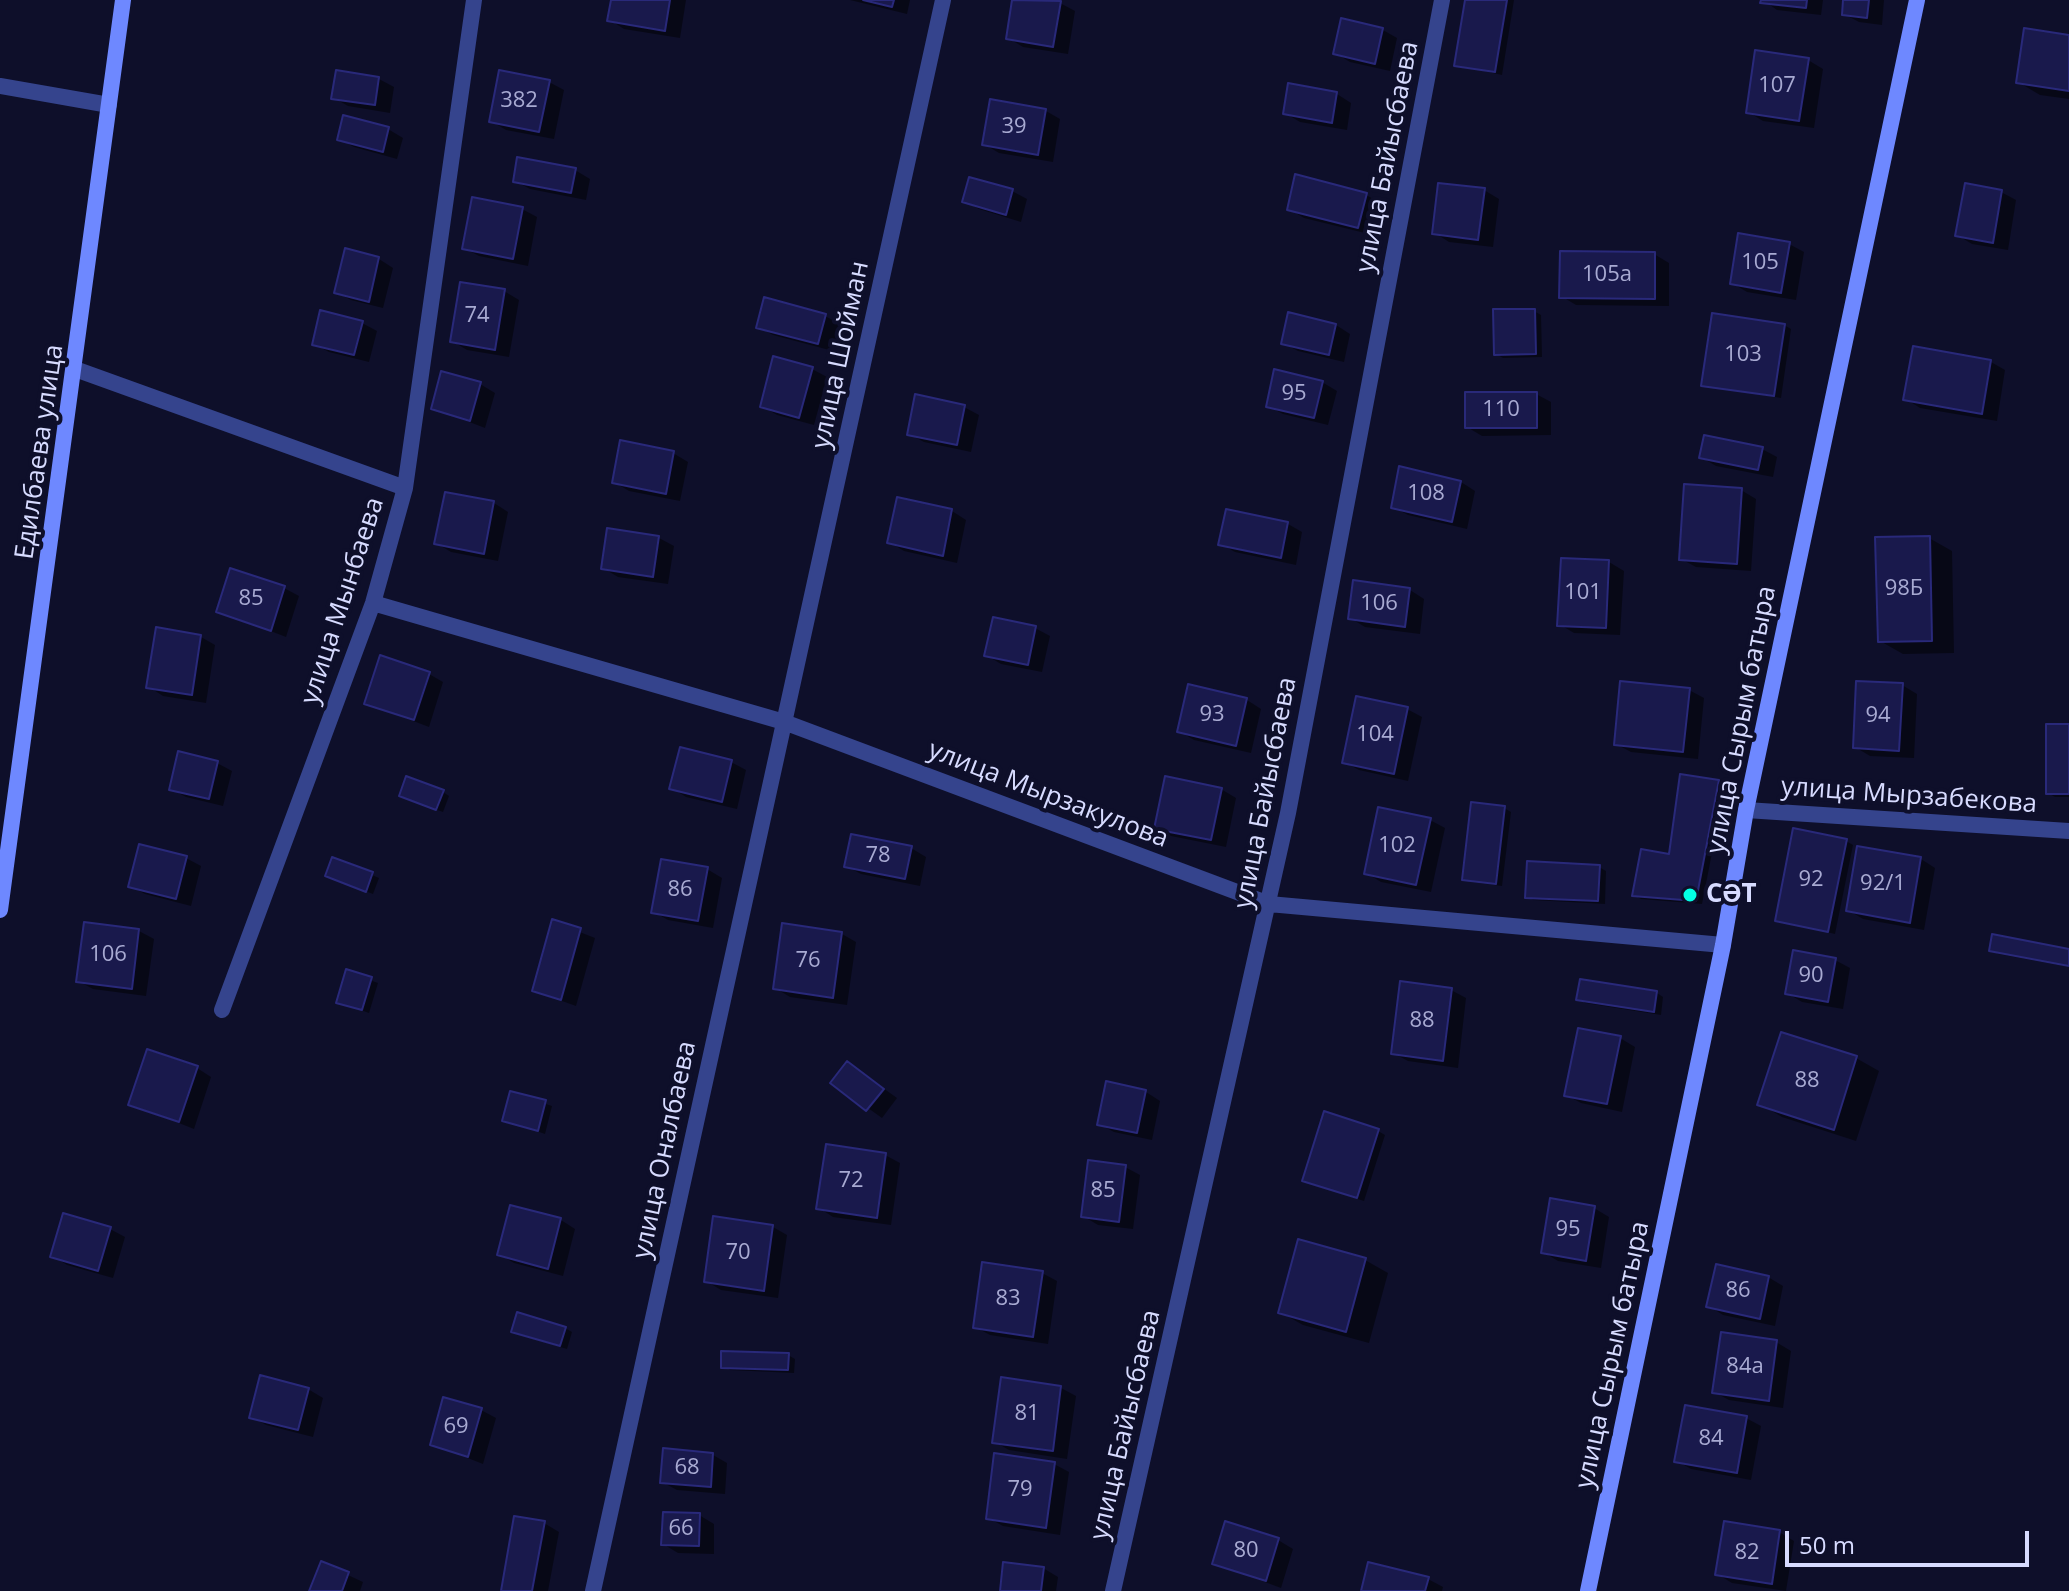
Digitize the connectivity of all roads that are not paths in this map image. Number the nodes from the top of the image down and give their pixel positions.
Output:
1 (123, 0) edge
2 (474, 0) edge
3 (943, 0) edge
4 (1442, 0) edge
5 (1917, 0) edge
6 (0, 86) edge
7 (109, 105) junction
8 (75, 369) junction
9 (405, 488) junction
10 (373, 603) junction
11 (785, 720) junction
12 (1746, 810) junction
13 (2069, 831) edge
14 (1269, 904) junction
15 (0, 910) edge
16 (1723, 945) junction
17 (222, 1010) dead end
18 (593, 1591) edge
19 (1113, 1591) edge
20 (1588, 1591) edge

1 - 7 street, Едилбаева улица
2 - 9 street, улица Мынбаева
3 - 11 street, улица Шойман
4 - 14 street, улица Байысбаева
5 - 12 street, улица Сырым батыра
6 - 7 street
7 - 8 street, Едилбаева улица
8 - 9 street
8 - 15 street, Едилбаева улица
9 - 10 street, улица Мынбаева
10 - 11 street, улица Мырзакулова
10 - 17 street, улица Мынбаева
11 - 14 street, улица Мырзакулова
11 - 18 street, улица Оналбаева
12 - 13 street, улица Мырзабекова
12 - 16 street, улица Сырым батыра
14 - 16 street, улица Мырзакулова
14 - 19 street, улица Байысбаева
16 - 20 street, улица Сырым батыра

